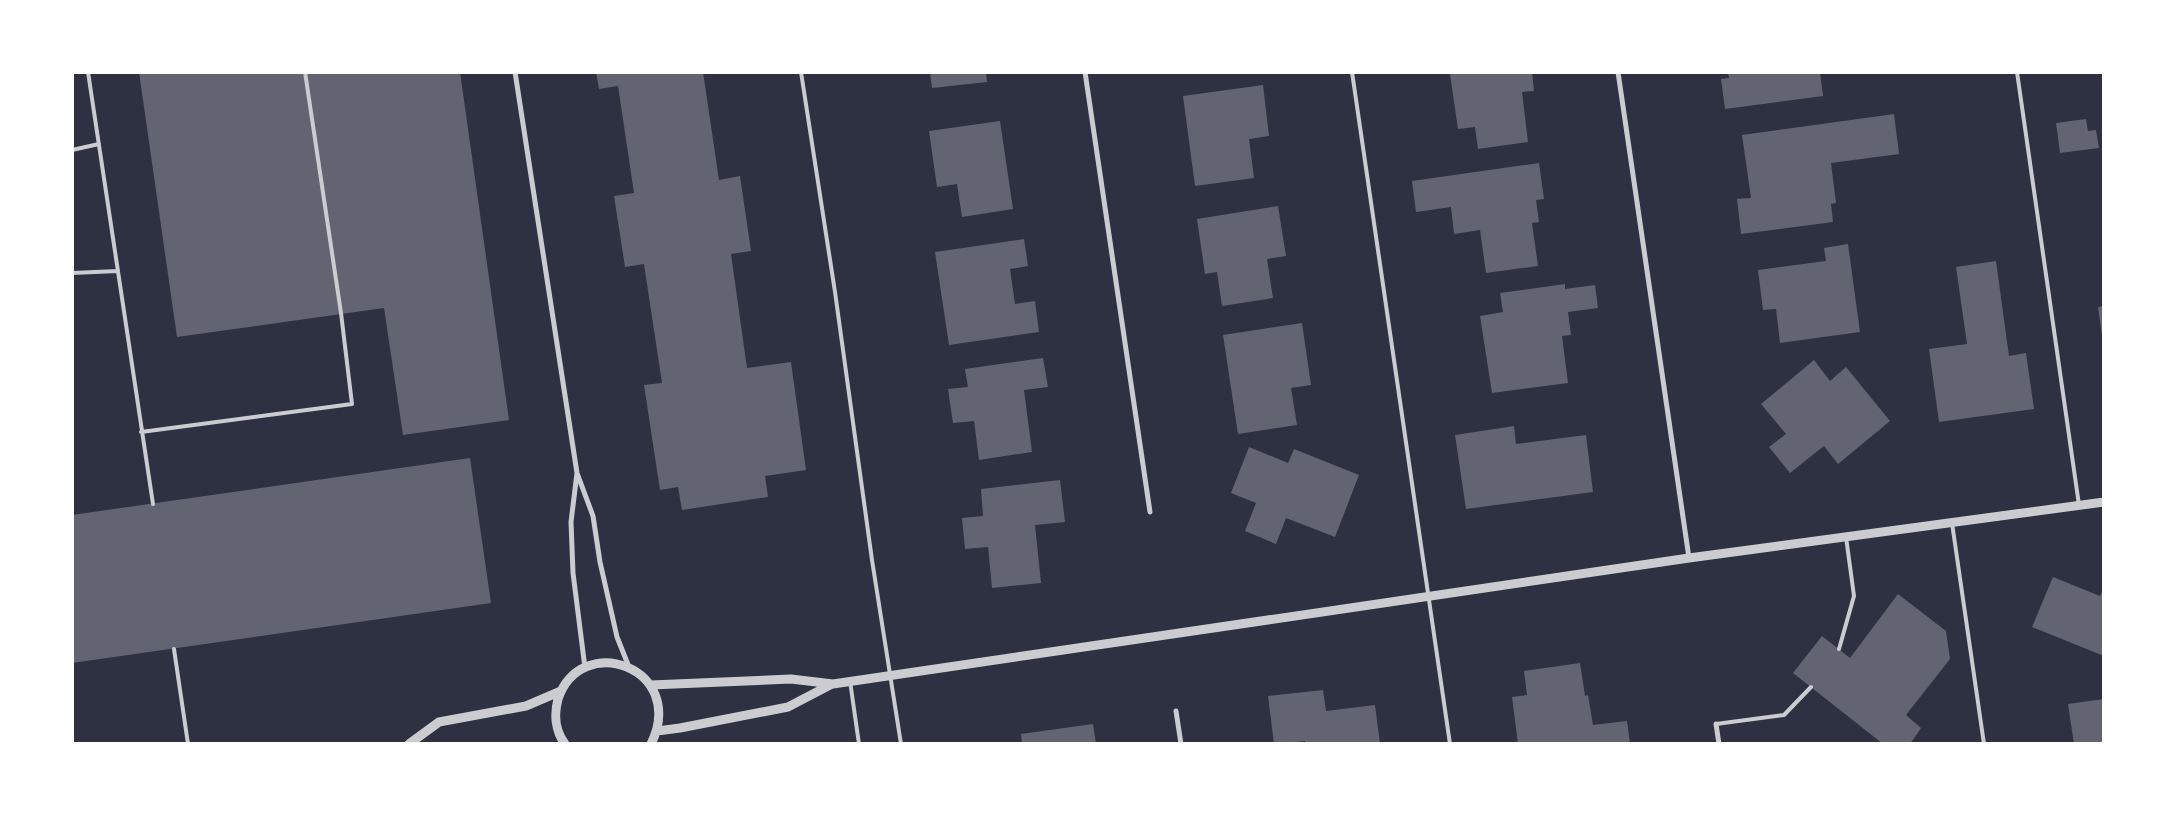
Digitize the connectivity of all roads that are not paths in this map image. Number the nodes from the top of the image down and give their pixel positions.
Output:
1 (88, 72) edge
2 (305, 72) edge
3 (515, 72) edge
4 (801, 72) edge
5 (1085, 72) edge
6 (1352, 72) edge
7 (1618, 72) edge
8 (2017, 72) edge
9 (99, 144) junction
10 (72, 150) edge
11 (118, 271) junction
12 (72, 274) edge
13 (141, 432) junction
14 (577, 473) junction
15 (2104, 502) edge
16 (153, 504) dead end
17 (2079, 505) junction
18 (1150, 512) dead end
19 (1952, 523) junction
20 (1846, 537) junction
21 (1689, 558) junction
22 (1428, 598) junction
23 (174, 649) dead end
24 (1839, 649) dead end
25 (629, 667) junction
26 (585, 668) junction
27 (891, 675) junction
28 (850, 681) junction
29 (833, 684) junction
30 (651, 685) junction
31 (1811, 687) dead end
32 (561, 691) junction
33 (1176, 711) dead end
34 (1716, 724) joint
35 (657, 731) junction
36 (188, 744) edge
37 (410, 744) edge
38 (565, 744) edge
39 (651, 744) edge
40 (859, 744) edge
41 (901, 744) edge
42 (1181, 744) edge
43 (1450, 744) edge
44 (1719, 744) edge
45 (1984, 744) edge

1 - 9 lane
2 - 13 lane
3 - 14 street
4 - 27 lane
5 - 18 street
6 - 22 lane
7 - 21 street
8 - 17 lane
9 - 10 lane
9 - 11 lane
11 - 12 lane
11 - 13 lane
13 - 16 lane
14 - 25 street
14 - 26 street
15 - 17 street
17 - 19 street
19 - 20 street
19 - 45 lane
20 - 21 street
20 - 24 lane
21 - 22 street
22 - 27 street
22 - 43 lane
23 - 36 lane
25 - 26 street
25 - 30 street
26 - 32 street
27 - 28 street
27 - 41 lane
28 - 29 street
28 - 40 lane
29 - 30 street
29 - 35 street
30 - 35 street
31 - 34 lane
32 - 37 street
32 - 38 street
33 - 42 street
34 - 44 street
35 - 39 street

